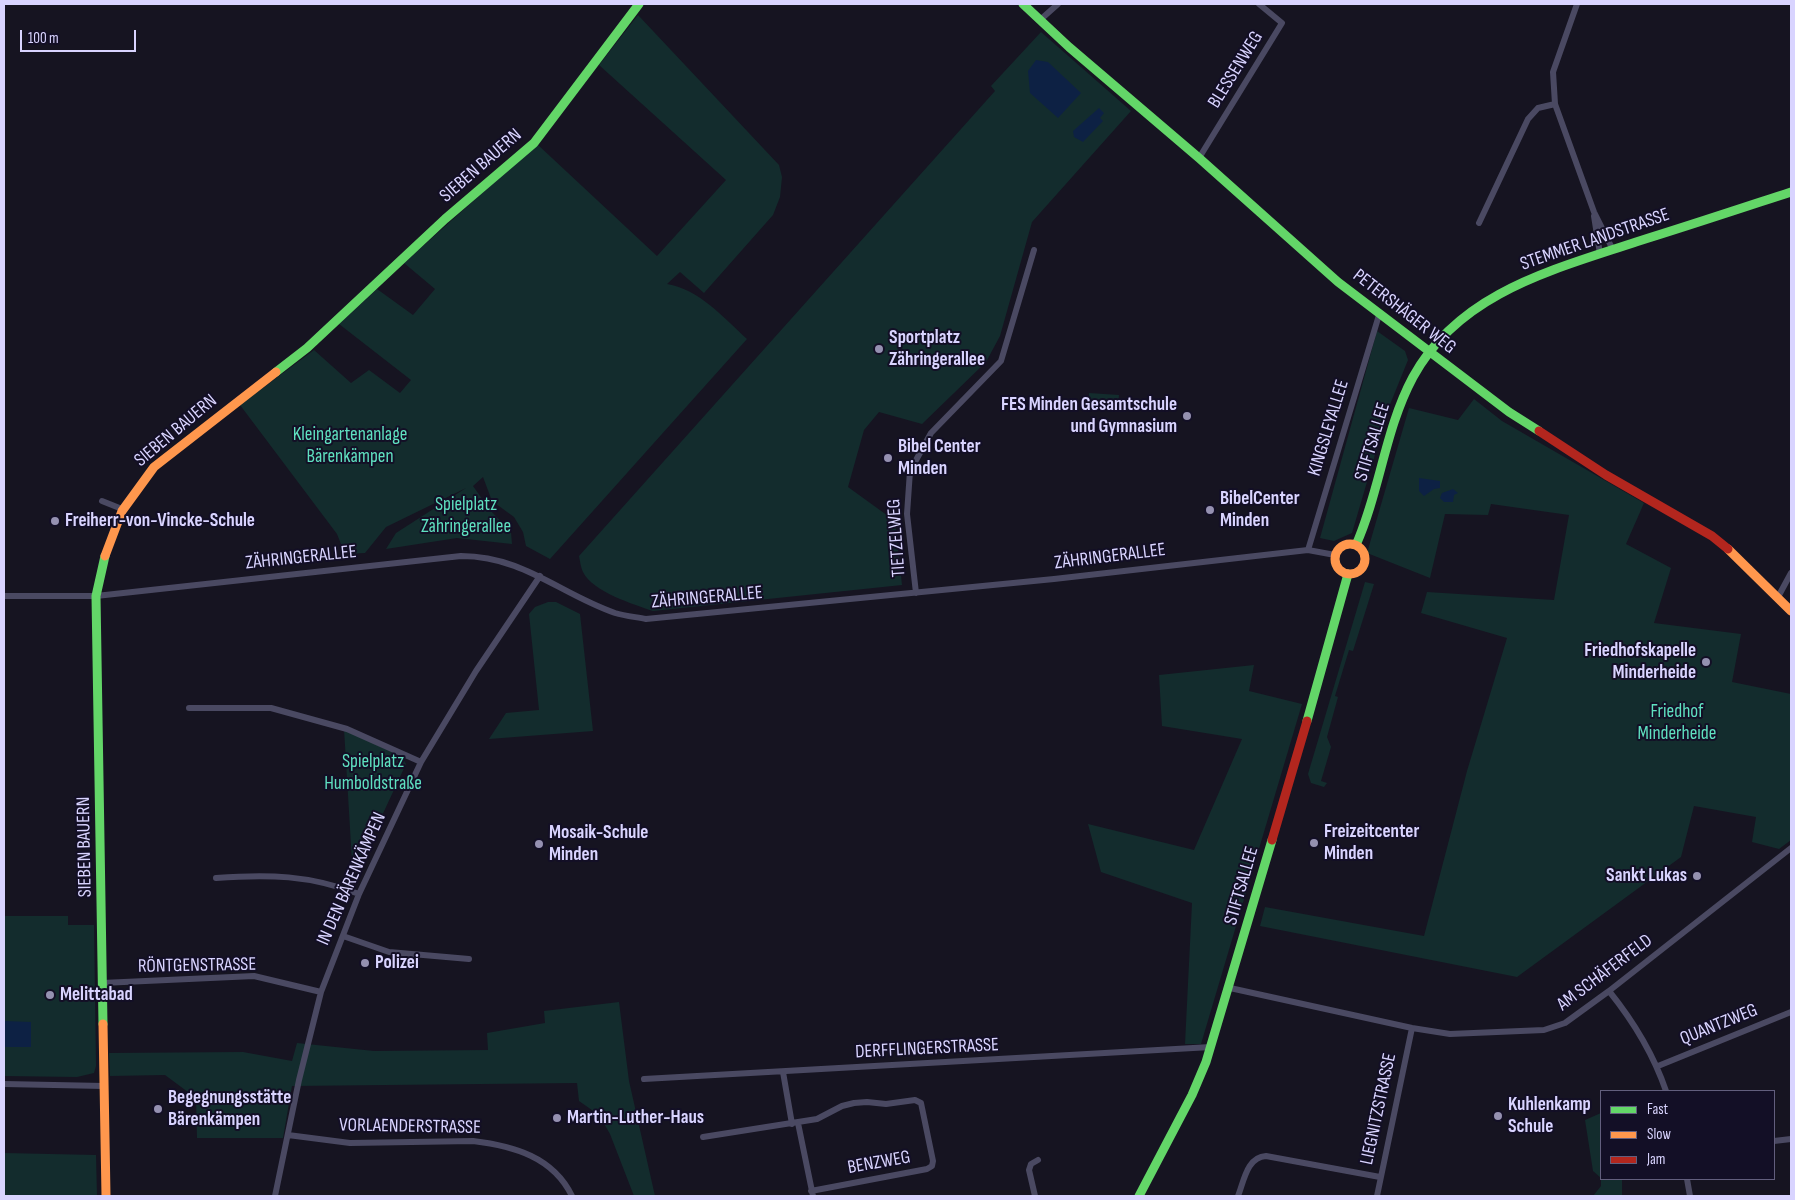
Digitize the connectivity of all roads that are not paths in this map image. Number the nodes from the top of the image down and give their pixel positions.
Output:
1 (639, 4) edge
2 (1023, 4) edge
3 (1058, 4) edge
4 (1259, 4) edge
5 (1577, 4) edge
6 (1040, 20) junction
7 (1555, 104) junction
8 (1199, 158) junction
9 (1791, 192) edge
10 (1594, 212) junction
11 (1479, 223) dead end
12 (1034, 250) dead end
13 (1612, 250) junction
14 (1600, 254) junction
15 (1379, 314) junction
16 (1428, 352) junction
17 (102, 501) dead end
18 (122, 509) junction
19 (1356, 545) junction
20 (1308, 550) junction
21 (1335, 556) junction
22 (1791, 573) edge
23 (1348, 574) junction
24 (540, 576) junction
25 (916, 593) junction
26 (4, 596) edge
27 (96, 596) junction
28 (1778, 596) junction
29 (1791, 610) edge
30 (189, 708) dead end
31 (421, 762) junction
32 (1791, 848) edge
33 (216, 878) dead end
34 (360, 894) junction
35 (343, 936) junction
36 (469, 959) dead end
37 (102, 983) junction
38 (1230, 988) junction
39 (1609, 991) junction
40 (321, 992) junction
41 (1791, 1012) edge
42 (1412, 1028) junction
43 (1211, 1047) junction
44 (1658, 1066) junction
45 (783, 1072) junction
46 (644, 1080) dead end
47 (4, 1084) edge
48 (104, 1086) junction
49 (1666, 1090) edge
50 (795, 1123) junction
51 (288, 1135) junction
52 (703, 1137) dead end
53 (1791, 1138) edge
54 (1775, 1141) edge
55 (1038, 1160) dead end
56 (1380, 1177) junction
57 (1688, 1180) edge
58 (812, 1194) edge
59 (106, 1196) edge
60 (275, 1196) edge
61 (572, 1196) edge
62 (1034, 1196) edge
63 (1139, 1196) edge
64 (1238, 1196) edge
65 (1378, 1196) edge
66 (1690, 1196) edge

1 - 18 street, SIEBEN BAUERN
2 - 6 street, PETERSHÄGER WEG
3 - 6 street
4 - 8 street, BLESSENWEG
5 - 7 street
6 - 8 street, PETERSHÄGER WEG
7 - 10 street
7 - 11 street
8 - 15 street, PETERSHÄGER WEG
9 - 13 street, STEMMER LANDSTRASSE
10 - 13 street
10 - 14 street
12 - 25 street, TIETZELWEG
13 - 14 street, STEMMER LANDSTRASSE
14 - 16 street, STEMMER LANDSTRASSE
15 - 16 street, PETERSHÄGER WEG
15 - 20 street, KINGSLEYALLEE
16 - 19 street, STIFTSALLEE
16 - 28 street, PETERSHÄGER WEG
17 - 18 street
18 - 27 street, SIEBEN BAUERN
19 - 21 street
19 - 23 street
20 - 21 street, ZÄHRINGERALLEE
20 - 25 street, ZÄHRINGERALLEE
21 - 23 street
22 - 28 street
23 - 38 street, STIFTSALLEE
24 - 25 street, ZÄHRINGERALLEE
24 - 27 street, ZÄHRINGERALLEE
24 - 31 street, IN DEN BÄRENKÄMPEN
26 - 27 street, ZÄHRINGERALLEE
27 - 37 street, SIEBEN BAUERN
28 - 29 street, PETERSHÄGER WEG
30 - 31 street
31 - 34 street, IN DEN BÄRENKÄMPEN
32 - 39 street, AM SCHÄFERFELD
33 - 34 street
34 - 35 street, IN DEN BÄRENKÄMPEN
35 - 36 street
35 - 40 street, IN DEN BÄRENKÄMPEN
37 - 40 street, RÖNTGENSTRASSE
37 - 48 street, SIEBEN BAUERN
38 - 42 street, AM SCHÄFERFELD
38 - 43 street, STIFTSALLEE
39 - 42 street, AM SCHÄFERFELD
39 - 44 street
40 - 51 street, IN DEN BÄRENKÄMPEN
41 - 44 street, QUANTZWEG
42 - 56 street, LIEGNITZSTRASSE
43 - 45 street, DERFFLINGERSTRASSE
43 - 63 street, STIFTSALLEE
44 - 49 street
45 - 46 street, DERFFLINGERSTRASSE
45 - 50 street
47 - 48 street
48 - 59 street, SIEBEN BAUERN
50 - 52 street
50 - 58 street
50 - 58 street, BENZWEG
51 - 60 street, IN DEN BÄRENKÄMPEN
51 - 61 street, VORLAENDERSTRASSE
53 - 54 street
55 - 62 street
56 - 64 street
56 - 65 street, LIEGNITZSTRASSE
57 - 66 street

